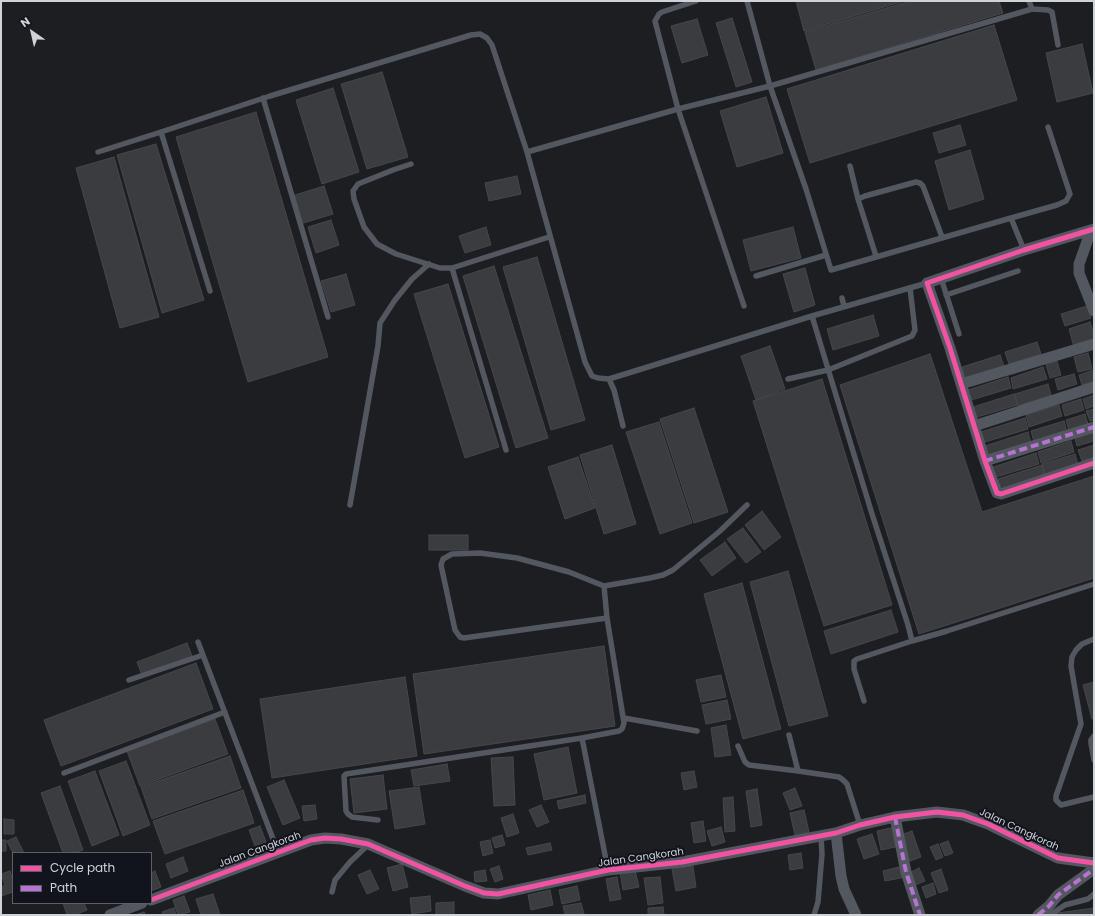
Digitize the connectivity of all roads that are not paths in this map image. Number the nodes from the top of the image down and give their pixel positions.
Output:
1 (696, 1) edge
2 (747, 1) edge
3 (1029, 1) edge
4 (1032, 9) junction
5 (1058, 45) dead end
6 (770, 86) junction
7 (263, 98) junction
8 (678, 109) junction
9 (1048, 127) dead end
10 (161, 132) junction
11 (98, 152) dead end
12 (527, 152) junction
13 (411, 164) dead end
14 (850, 166) dead end
15 (858, 198) junction
16 (1011, 218) junction
17 (1093, 230) edge
18 (549, 237) junction
19 (942, 237) junction
20 (1024, 250) junction
21 (826, 255) junction
22 (876, 256) junction
23 (429, 264) junction
24 (452, 268) junction
25 (1018, 271) dead end
26 (756, 276) dead end
27 (941, 278) junction
28 (927, 283) junction
29 (910, 288) junction
30 (210, 290) dead end
31 (946, 295) junction
32 (1092, 297) edge
33 (842, 298) dead end
34 (744, 306) dead end
35 (844, 306) junction
36 (1094, 310) edge
37 (812, 316) junction
38 (328, 317) dead end
39 (959, 334) dead end
40 (1094, 344) edge
41 (828, 370) junction
42 (609, 379) junction
43 (788, 379) dead end
44 (961, 384) junction
45 (1094, 387) edge
46 (623, 426) dead end
47 (974, 426) junction
48 (1094, 427) edge
49 (506, 450) dead end
50 (985, 461) junction
51 (1094, 463) edge
52 (747, 505) dead end
53 (350, 506) dead end
54 (1094, 584) edge
55 (604, 586) junction
56 (607, 618) junction
57 (1094, 639) edge
58 (912, 641) junction
59 (198, 642) dead end
60 (203, 655) junction
61 (129, 680) dead end
62 (864, 701) dead end
63 (225, 712) junction
64 (624, 718) junction
65 (697, 731) dead end
66 (789, 735) dead end
67 (1094, 736) edge
68 (582, 738) junction
69 (738, 746) dead end
70 (1094, 760) edge
71 (798, 771) junction
72 (64, 773) dead end
73 (1094, 797) edge
74 (895, 817) junction
75 (378, 820) dead end
76 (860, 825) junction
77 (836, 833) junction
78 (821, 836) junction
79 (368, 844) junction
80 (278, 852) junction
81 (1094, 863) edge
82 (1094, 869) edge
83 (608, 870) junction
84 (332, 892) dead end
85 (1094, 894) edge
86 (152, 900) edge
87 (139, 904) edge
88 (110, 915) edge
89 (814, 915) edge
90 (856, 915) edge
91 (920, 915) edge
92 (1038, 915) edge
93 (1050, 915) edge

1 - 8 lane
2 - 6 lane
3 - 4 lane
4 - 5 lane
4 - 6 lane
6 - 8 lane
6 - 21 lane
7 - 10 lane
7 - 12 lane
7 - 38 lane
8 - 12 lane
8 - 34 lane
9 - 16 lane
10 - 11 lane
10 - 30 lane
12 - 18 lane
13 - 23 lane
14 - 15 lane
15 - 19 lane
15 - 22 lane
16 - 19 lane
16 - 20 lane
17 - 20 street
17 - 32 street
18 - 24 lane
18 - 42 lane
19 - 22 lane
20 - 27 street
21 - 22 lane
21 - 26 lane
23 - 24 lane
23 - 53 lane
24 - 49 lane
25 - 31 lane
27 - 28 street
27 - 31 lane
28 - 29 lane
28 - 44 street
29 - 35 lane
29 - 41 lane
31 - 39 lane
32 - 36 street
33 - 35 lane
35 - 37 lane
37 - 41 lane
37 - 42 lane
40 - 44 street
41 - 43 lane
41 - 58 lane
42 - 46 lane
44 - 47 street
45 - 47 street
47 - 50 street
48 - 50 street
50 - 51 street
52 - 55 lane
54 - 58 lane
55 - 56 lane
55 - 56 lane
56 - 64 lane
57 - 73 lane
58 - 62 lane
59 - 60 lane
60 - 61 lane
60 - 63 lane
63 - 72 lane
63 - 80 lane
64 - 65 lane
64 - 68 lane
66 - 71 lane
67 - 70 lane
68 - 75 lane
68 - 83 lane
69 - 71 lane
71 - 76 lane
74 - 76 street, Jalan Cangkorah
74 - 81 street, Jalan Cangkorah
74 - 91 street
76 - 77 street, Jalan Cangkorah
77 - 78 street, Jalan Cangkorah
77 - 90 street
78 - 83 street, Jalan Cangkorah
78 - 89 lane
79 - 80 street, Jalan Cangkorah
79 - 83 street, Jalan Cangkorah
79 - 84 lane
80 - 86 street, Jalan Cangkorah
82 - 92 street
85 - 93 lane
87 - 88 street

